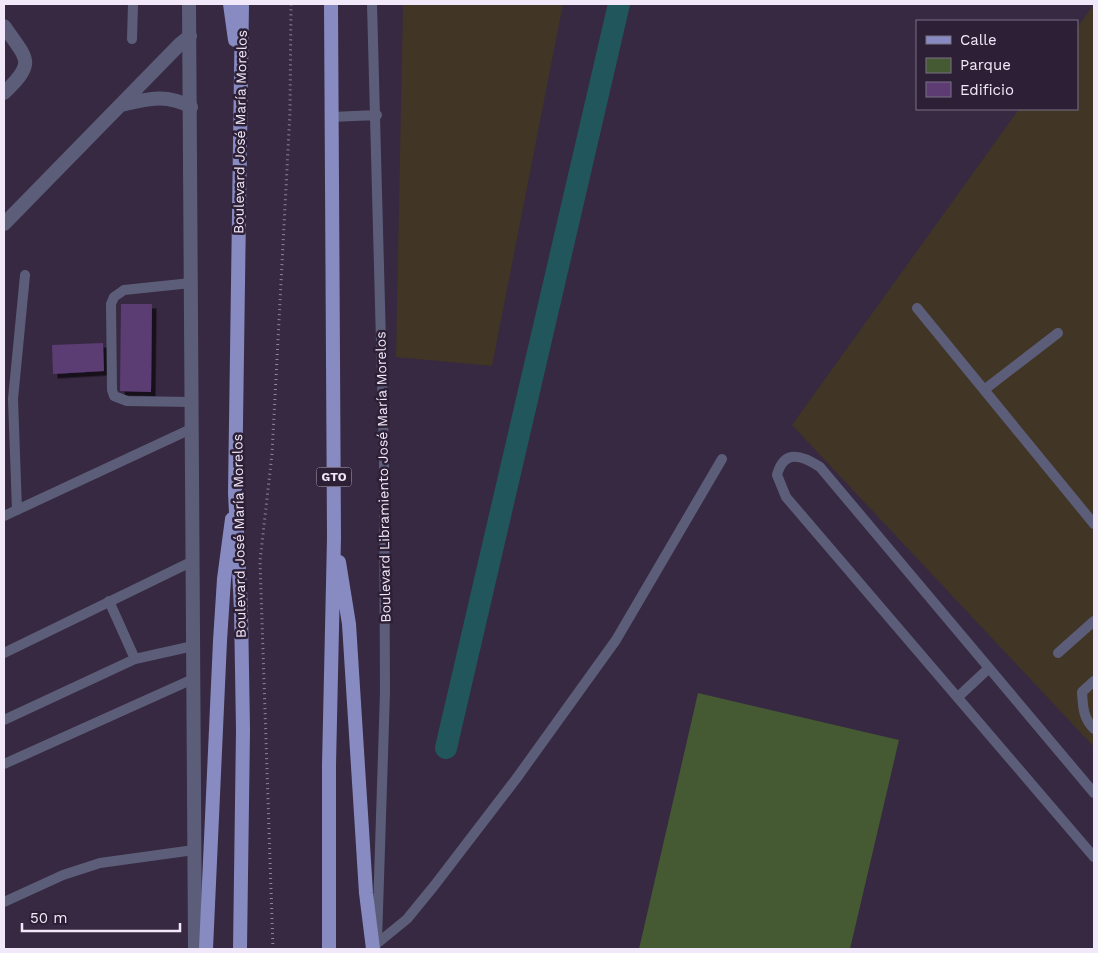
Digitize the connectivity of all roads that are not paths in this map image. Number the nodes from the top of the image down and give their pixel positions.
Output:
1 (133, 4) edge
2 (189, 4) edge
3 (230, 4) edge
4 (242, 4) edge
5 (331, 4) edge
6 (372, 4) edge
7 (4, 26) edge
8 (190, 36) junction
9 (132, 39) dead end
10 (240, 68) junction
11 (4, 93) edge
12 (121, 105) junction
13 (191, 107) junction
14 (376, 115) junction
15 (331, 117) junction
16 (4, 224) edge
17 (24, 275) dead end
18 (191, 283) junction
19 (917, 308) dead end
20 (1058, 332) dead end
21 (984, 390) junction
22 (191, 402) junction
23 (193, 428) junction
24 (722, 459) dead end
25 (235, 493) junction
26 (17, 510) junction
27 (4, 516) edge
28 (1094, 524) edge
29 (334, 538) junction
30 (193, 561) junction
31 (109, 602) junction
32 (1094, 621) edge
33 (193, 646) junction
34 (4, 653) edge
35 (1058, 653) dead end
36 (136, 659) junction
37 (989, 668) junction
38 (193, 679) junction
39 (1094, 681) edge
40 (958, 697) junction
41 (4, 720) edge
42 (1094, 729) edge
43 (4, 764) edge
44 (1094, 793) edge
45 (194, 850) junction
46 (1094, 857) edge
47 (4, 902) edge
48 (375, 948) edge
49 (195, 949) edge
50 (206, 949) edge
51 (240, 949) edge
52 (329, 949) edge

1 - 9 lane
2 - 8 street
3 - 10 main road
4 - 10 main road, Boulevard José María Morelos
5 - 15 main road, GTO
6 - 14 lane, Boulevard Libramiento José María Morelos
7 - 11 street
8 - 12 street
8 - 13 street
10 - 25 main road, Boulevard José María Morelos
12 - 13 street
12 - 16 street
13 - 18 street
14 - 15 lane
14 - 48 lane, Boulevard Libramiento José María Morelos
15 - 29 main road, GTO
17 - 26 lane
18 - 22 street
18 - 22 lane
19 - 21 lane
20 - 21 lane
21 - 28 lane
22 - 23 street
23 - 26 lane
23 - 30 street
24 - 48 lane
25 - 50 main road
25 - 51 main road, Boulevard José María Morelos
26 - 27 lane
29 - 48 main road
29 - 52 main road, GTO
30 - 31 lane
30 - 33 street
31 - 34 lane
31 - 36 lane
32 - 35 lane
33 - 36 lane
33 - 38 street
36 - 41 lane
37 - 40 lane
37 - 40 lane
37 - 44 lane
38 - 43 lane
38 - 45 street
39 - 42 lane
40 - 46 lane
45 - 47 lane
45 - 49 street

